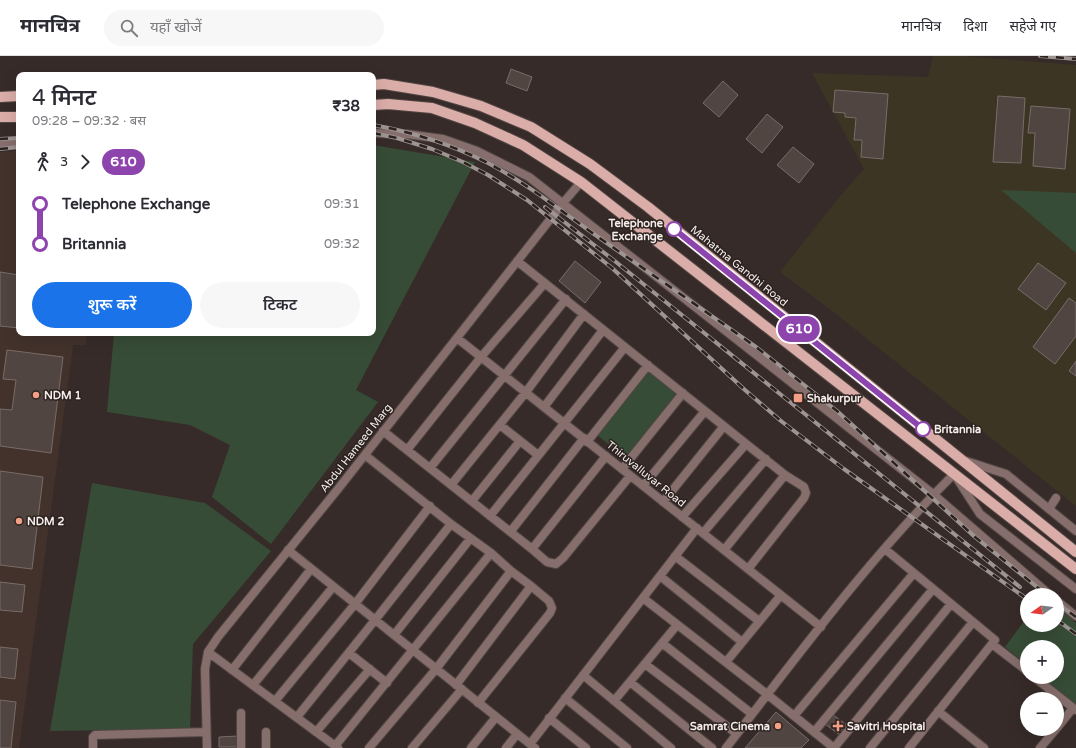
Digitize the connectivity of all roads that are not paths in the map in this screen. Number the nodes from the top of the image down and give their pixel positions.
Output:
1 (376, 85) edge
2 (16, 96) edge
3 (0, 97) edge
4 (376, 105) edge
5 (0, 117) edge
6 (16, 117) edge
7 (376, 133) edge
8 (16, 142) edge
9 (0, 143) edge
10 (581, 182) junction
11 (563, 203) junction
12 (518, 261) junction
13 (545, 283) junction
14 (566, 299) junction
15 (584, 314) junction
16 (603, 330) junction
17 (457, 338) junction
18 (625, 347) junction
19 (481, 357) junction
20 (648, 365) junction
21 (504, 375) junction
22 (526, 392) junction
23 (683, 393) junction
24 (544, 407) junction
25 (705, 411) junction
26 (564, 423) junction
27 (500, 424) junction
28 (724, 426) junction
29 (383, 431) junction
30 (520, 440) junction
31 (585, 440) junction
32 (746, 444) junction
33 (407, 450) junction
34 (365, 455) junction
35 (538, 455) junction
36 (606, 456) junction
37 (766, 459) junction
38 (961, 460) junction
39 (430, 468) junction
40 (622, 469) junction
41 (954, 474) junction
42 (785, 475) junction
43 (630, 476) junction
44 (451, 485) junction
45 (643, 486) junction
46 (933, 494) junction
47 (1056, 498) dead end
48 (472, 501) junction
49 (663, 502) junction
50 (430, 506) junction
51 (1049, 510) junction
52 (490, 516) junction
53 (682, 517) junction
54 (450, 524) junction
55 (511, 531) junction
56 (700, 531) junction
57 (1076, 531) edge
58 (470, 539) junction
59 (532, 549) junction
60 (885, 549) junction
61 (288, 550) junction
62 (724, 550) junction
63 (1076, 552) edge
64 (491, 553) junction
65 (675, 556) junction
66 (311, 569) junction
67 (748, 569) junction
68 (1076, 569) edge
69 (511, 571) junction
70 (914, 573) junction
71 (660, 576) junction
72 (532, 586) junction
73 (333, 587) junction
74 (1042, 588) edge
75 (933, 589) junction
76 (1076, 589) edge
77 (781, 595) junction
78 (643, 598) junction
79 (355, 604) junction
80 (951, 604) junction
81 (1064, 607) edge
82 (1076, 616) edge
83 (375, 620) junction
84 (760, 621) junction
85 (973, 622) junction
86 (678, 625) junction
87 (821, 627) junction
88 (394, 635) junction
89 (742, 642) junction
90 (662, 643) junction
91 (992, 644) junction
92 (414, 651) junction
93 (208, 652) junction
94 (349, 653) junction
95 (726, 662) junction
96 (646, 664) junction
97 (1020, 666) edge
98 (370, 669) junction
99 (436, 669) junction
100 (232, 670) junction
101 (583, 675) junction
102 (630, 682) junction
103 (387, 683) junction
104 (1043, 684) edge
105 (253, 685) junction
106 (459, 687) junction
107 (768, 695) junction
108 (565, 698) junction
109 (614, 701) junction
110 (275, 702) junction
111 (478, 703) junction
112 (1074, 709) edge
113 (938, 711) junction
114 (241, 713) dead end
115 (752, 714) junction
116 (794, 716) junction
117 (297, 717) junction
118 (496, 717) junction
119 (549, 718) junction
120 (1064, 720) edge
121 (206, 732) junction
122 (266, 732) dead end
123 (316, 732) junction
124 (814, 732) junction
125 (517, 734) junction
126 (737, 734) junction
127 (1050, 736) edge
128 (532, 746) edge
129 (666, 746) edge
130 (336, 747) edge
131 (94, 748) edge
132 (207, 748) edge
133 (241, 748) edge
134 (266, 748) edge
135 (369, 748) edge
136 (412, 748) edge
137 (471, 748) edge
138 (506, 748) edge
139 (586, 748) edge
140 (628, 748) edge
141 (712, 748) edge
142 (726, 748) edge
143 (833, 748) edge
144 (870, 748) edge
145 (909, 748) edge
146 (984, 748) edge
147 (1040, 748) edge

1 - 38 main road, Mahatma Gandhi Road
2 - 3 main road
4 - 10 main road
5 - 6 main road
7 - 11 street
8 - 9 street
10 - 11 street, Abdul Hameed Marg
10 - 41 main road
11 - 12 street, Abdul Hameed Marg
11 - 46 street
12 - 13 street
12 - 17 street, Abdul Hameed Marg
13 - 14 street
13 - 19 street
14 - 15 street
14 - 21 street
15 - 16 street
15 - 22 street
16 - 18 street
16 - 24 street
17 - 19 street, Thiruvalluvar Road
17 - 29 street, Abdul Hameed Marg
18 - 20 street
18 - 26 street
19 - 21 street, Thiruvalluvar Road
19 - 33 street
20 - 23 street
20 - 31 street
21 - 22 street, Thiruvalluvar Road
21 - 39 street
22 - 24 street, Thiruvalluvar Road
22 - 27 street
23 - 25 street
23 - 40 street
24 - 26 street, Thiruvalluvar Road
25 - 28 street
25 - 45 street
26 - 31 street, Thiruvalluvar Road
26 - 35 street
27 - 30 street
27 - 44 street
28 - 32 street
28 - 49 street
29 - 33 street
29 - 34 street, Abdul Hameed Marg
30 - 35 street
30 - 48 street
31 - 36 street, Thiruvalluvar Road
31 - 55 street
32 - 37 street
32 - 53 street
33 - 39 street
34 - 50 street
34 - 61 street, Abdul Hameed Marg
35 - 52 street
36 - 40 street, Thiruvalluvar Road
36 - 59 street
37 - 42 street
37 - 56 street
38 - 51 street
38 - 63 main road, Mahatma Gandhi Road
39 - 44 street
40 - 43 street, Thiruvalluvar Road
41 - 46 street
41 - 68 main road
41 - 76 street
42 - 62 street
42 - 67 street
43 - 45 street, Thiruvalluvar Road
43 - 59 street
44 - 48 street
45 - 49 street, Thiruvalluvar Road
46 - 60 street
46 - 74 street
47 - 51 street
48 - 52 street
49 - 53 street, Thiruvalluvar Road
50 - 54 street
50 - 79 street
51 - 57 street
52 - 55 street
53 - 56 street, Thiruvalluvar Road
54 - 58 street
54 - 83 street
55 - 59 street
56 - 62 street, Thiruvalluvar Road
56 - 65 street
58 - 64 street
58 - 88 street
60 - 70 street
60 - 87 street
61 - 66 street
61 - 93 street, Abdul Hameed Marg
62 - 67 street, Thiruvalluvar Road
64 - 69 street
64 - 92 street
65 - 71 street
65 - 84 street
66 - 73 street
66 - 100 street
67 - 77 street, Thiruvalluvar Road
69 - 72 street
69 - 99 street
70 - 75 street
70 - 116 street
71 - 78 street
71 - 89 street
72 - 106 street
72 - 111 street
73 - 79 street
73 - 105 street
75 - 80 street
75 - 124 street
77 - 84 street
77 - 87 street, Thiruvalluvar Road
78 - 86 street
78 - 101 street
79 - 83 street
79 - 110 street
80 - 85 street
80 - 143 street
81 - 82 street
83 - 88 street
83 - 94 street
84 - 89 street
85 - 91 street
85 - 144 street
86 - 90 street
86 - 95 street
87 - 107 street
88 - 92 street
89 - 95 street
90 - 96 street
90 - 115 street
91 - 97 street
91 - 113 street
92 - 99 street
92 - 103 street
93 - 100 street
93 - 121 street, Abdul Hameed Marg
94 - 98 street
94 - 117 street
95 - 107 street
96 - 102 street
96 - 126 street
98 - 103 street
98 - 123 street
99 - 106 street
99 - 135 street
100 - 105 street
101 - 108 street
101 - 109 street
102 - 109 street
102 - 141 street
103 - 130 street
104 - 112 street
105 - 110 street
106 - 111 street
106 - 136 street
107 - 115 street
107 - 116 street
108 - 119 street
108 - 140 street
109 - 129 street
110 - 117 street
111 - 118 street
112 - 120 street
113 - 145 street
113 - 146 street
114 - 133 street
115 - 126 street
116 - 124 street
117 - 123 street
118 - 125 street
118 - 137 street
119 - 128 street
119 - 139 street
121 - 131 street
121 - 132 street, Abdul Hameed Marg
122 - 134 street
123 - 130 street
124 - 143 street
125 - 128 street
125 - 138 street
126 - 142 street
127 - 147 street

